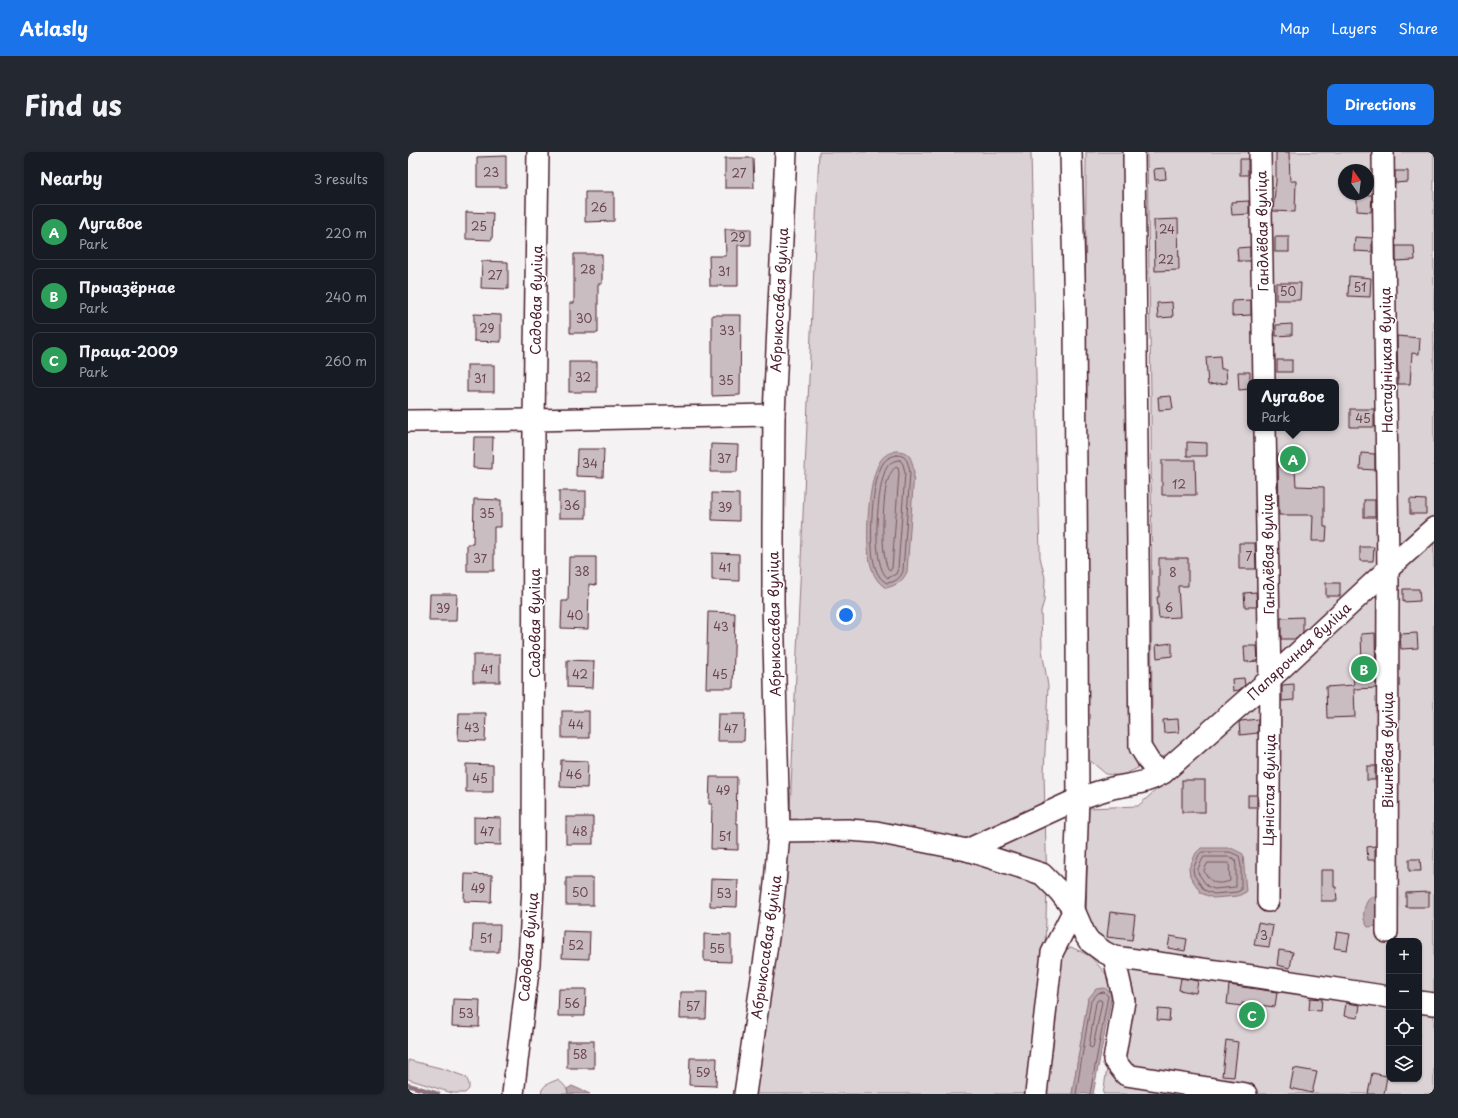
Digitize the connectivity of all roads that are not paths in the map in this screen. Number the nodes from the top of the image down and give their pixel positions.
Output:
1 (538, 152) edge
2 (786, 152) edge
3 (1071, 152) edge
4 (1134, 152) edge
5 (1260, 152) edge
6 (1383, 152) edge
7 (1264, 379) edge
8 (774, 415) junction
9 (534, 420) junction
10 (408, 421) edge
11 (1265, 431) edge
12 (1434, 528) edge
13 (1388, 569) junction
14 (1270, 679) junction
15 (1163, 773) junction
16 (1078, 799) junction
17 (779, 831) junction
18 (967, 850) junction
19 (1077, 852) junction
20 (1042, 874) junction
21 (1268, 901) dead end
22 (1074, 910) junction
23 (1387, 932) dead end
24 (1114, 957) junction
25 (1386, 997) edge
26 (1422, 1002) edge
27 (1434, 1004) edge
28 (513, 1094) edge
29 (745, 1094) edge
30 (1036, 1094) edge
31 (1246, 1094) edge

1 - 9 street, Садовая вуліца
2 - 8 street, Абрыкосавая вуліца
3 - 16 street
4 - 15 street
5 - 7 street, Гандлёвая вуліца
6 - 13 street, Настаўніцкая вуліца
8 - 9 street
8 - 17 street, Абрыкосавая вуліца
9 - 10 street
9 - 28 street, Садовая вуліца
11 - 14 street, Гандлёвая вуліца
12 - 13 street, Папярочная вуліца
13 - 14 street, Папярочная вуліца
13 - 23 street, Вішнёвая вуліца
14 - 15 street, Папярочная вуліца
14 - 21 street, Цяністая вуліца
15 - 16 street, Папярочная вуліца
16 - 18 street, Папярочная вуліца
16 - 19 street
17 - 18 street
17 - 29 street, Абрыкосавая вуліца
18 - 20 street
19 - 20 street
19 - 22 street
20 - 22 street
22 - 24 street
22 - 30 street
24 - 25 street
24 - 31 street
26 - 27 street

